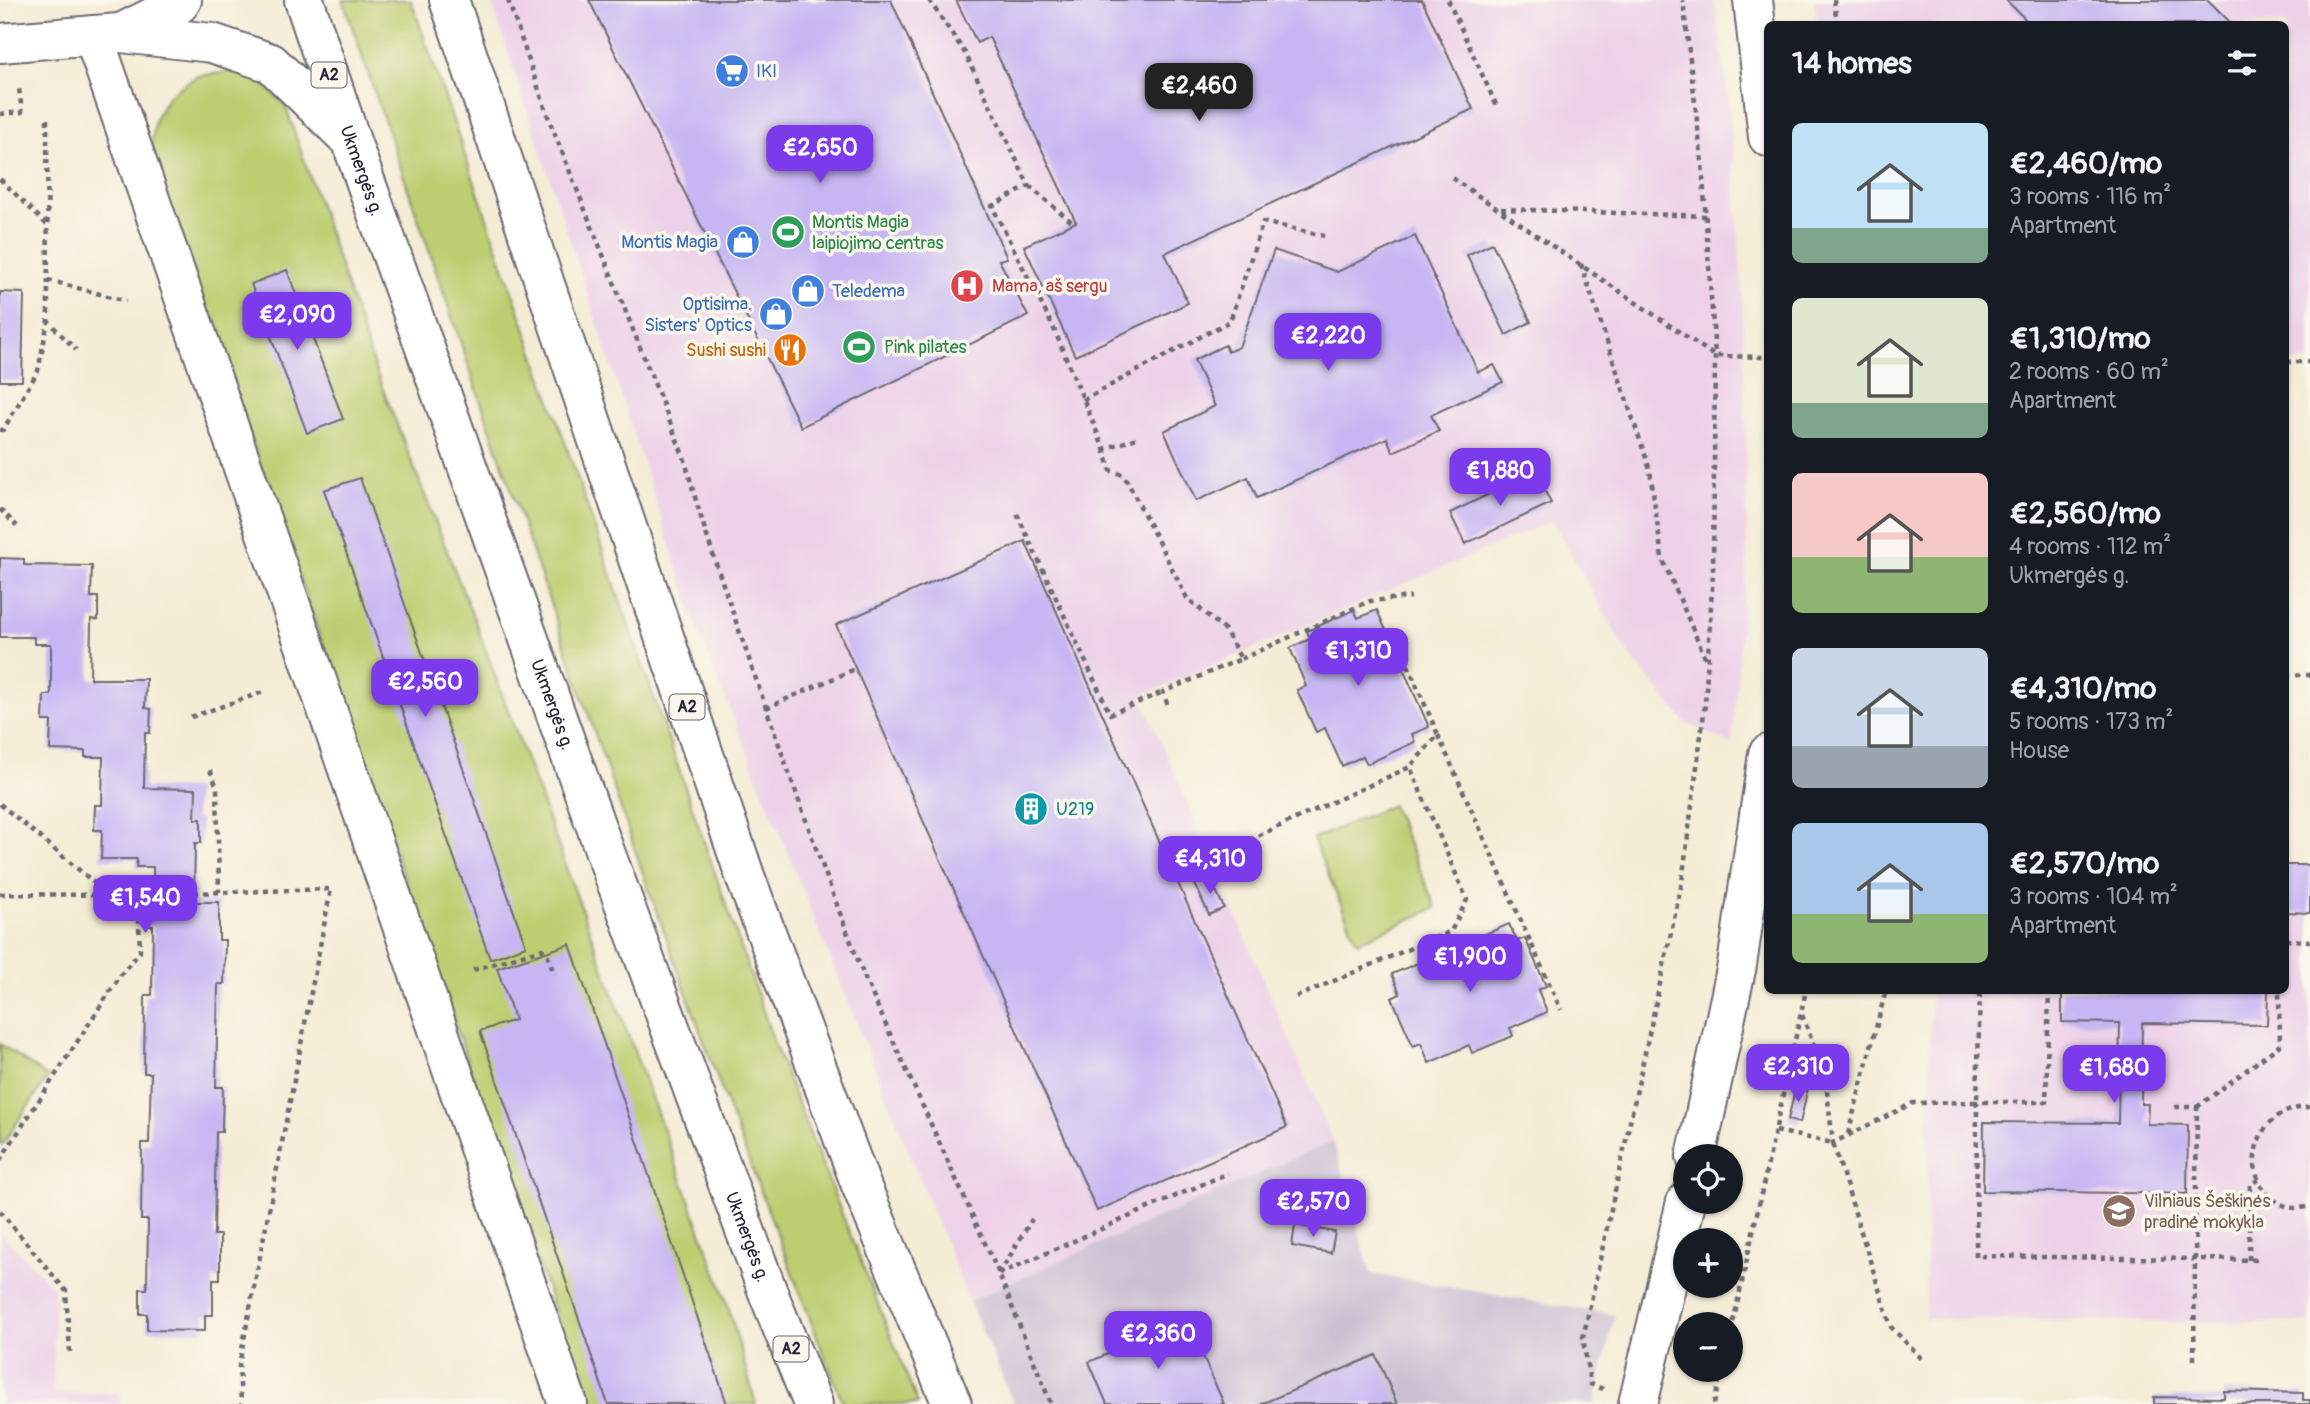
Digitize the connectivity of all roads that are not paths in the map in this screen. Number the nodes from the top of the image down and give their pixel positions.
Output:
1 (182, 0) edge
2 (304, 0) edge
3 (449, 0) edge
4 (1753, 0) edge
5 (107, 34) junction
6 (0, 43) edge
7 (1764, 100) edge
8 (351, 141) junction
9 (1764, 781) edge
10 (1699, 1144) edge
11 (1683, 1214) edge
12 (1638, 1402) edge
13 (568, 1404) edge
14 (813, 1404) edge
15 (952, 1404) edge

1 - 5 main road
2 - 8 main road, Ukmergės g. / A2
3 - 15 main road, A2
4 - 7 main road
5 - 6 main road
5 - 8 main road
5 - 13 main road
8 - 14 main road, Ukmergės g. / A2
9 - 10 main road
11 - 12 main road

